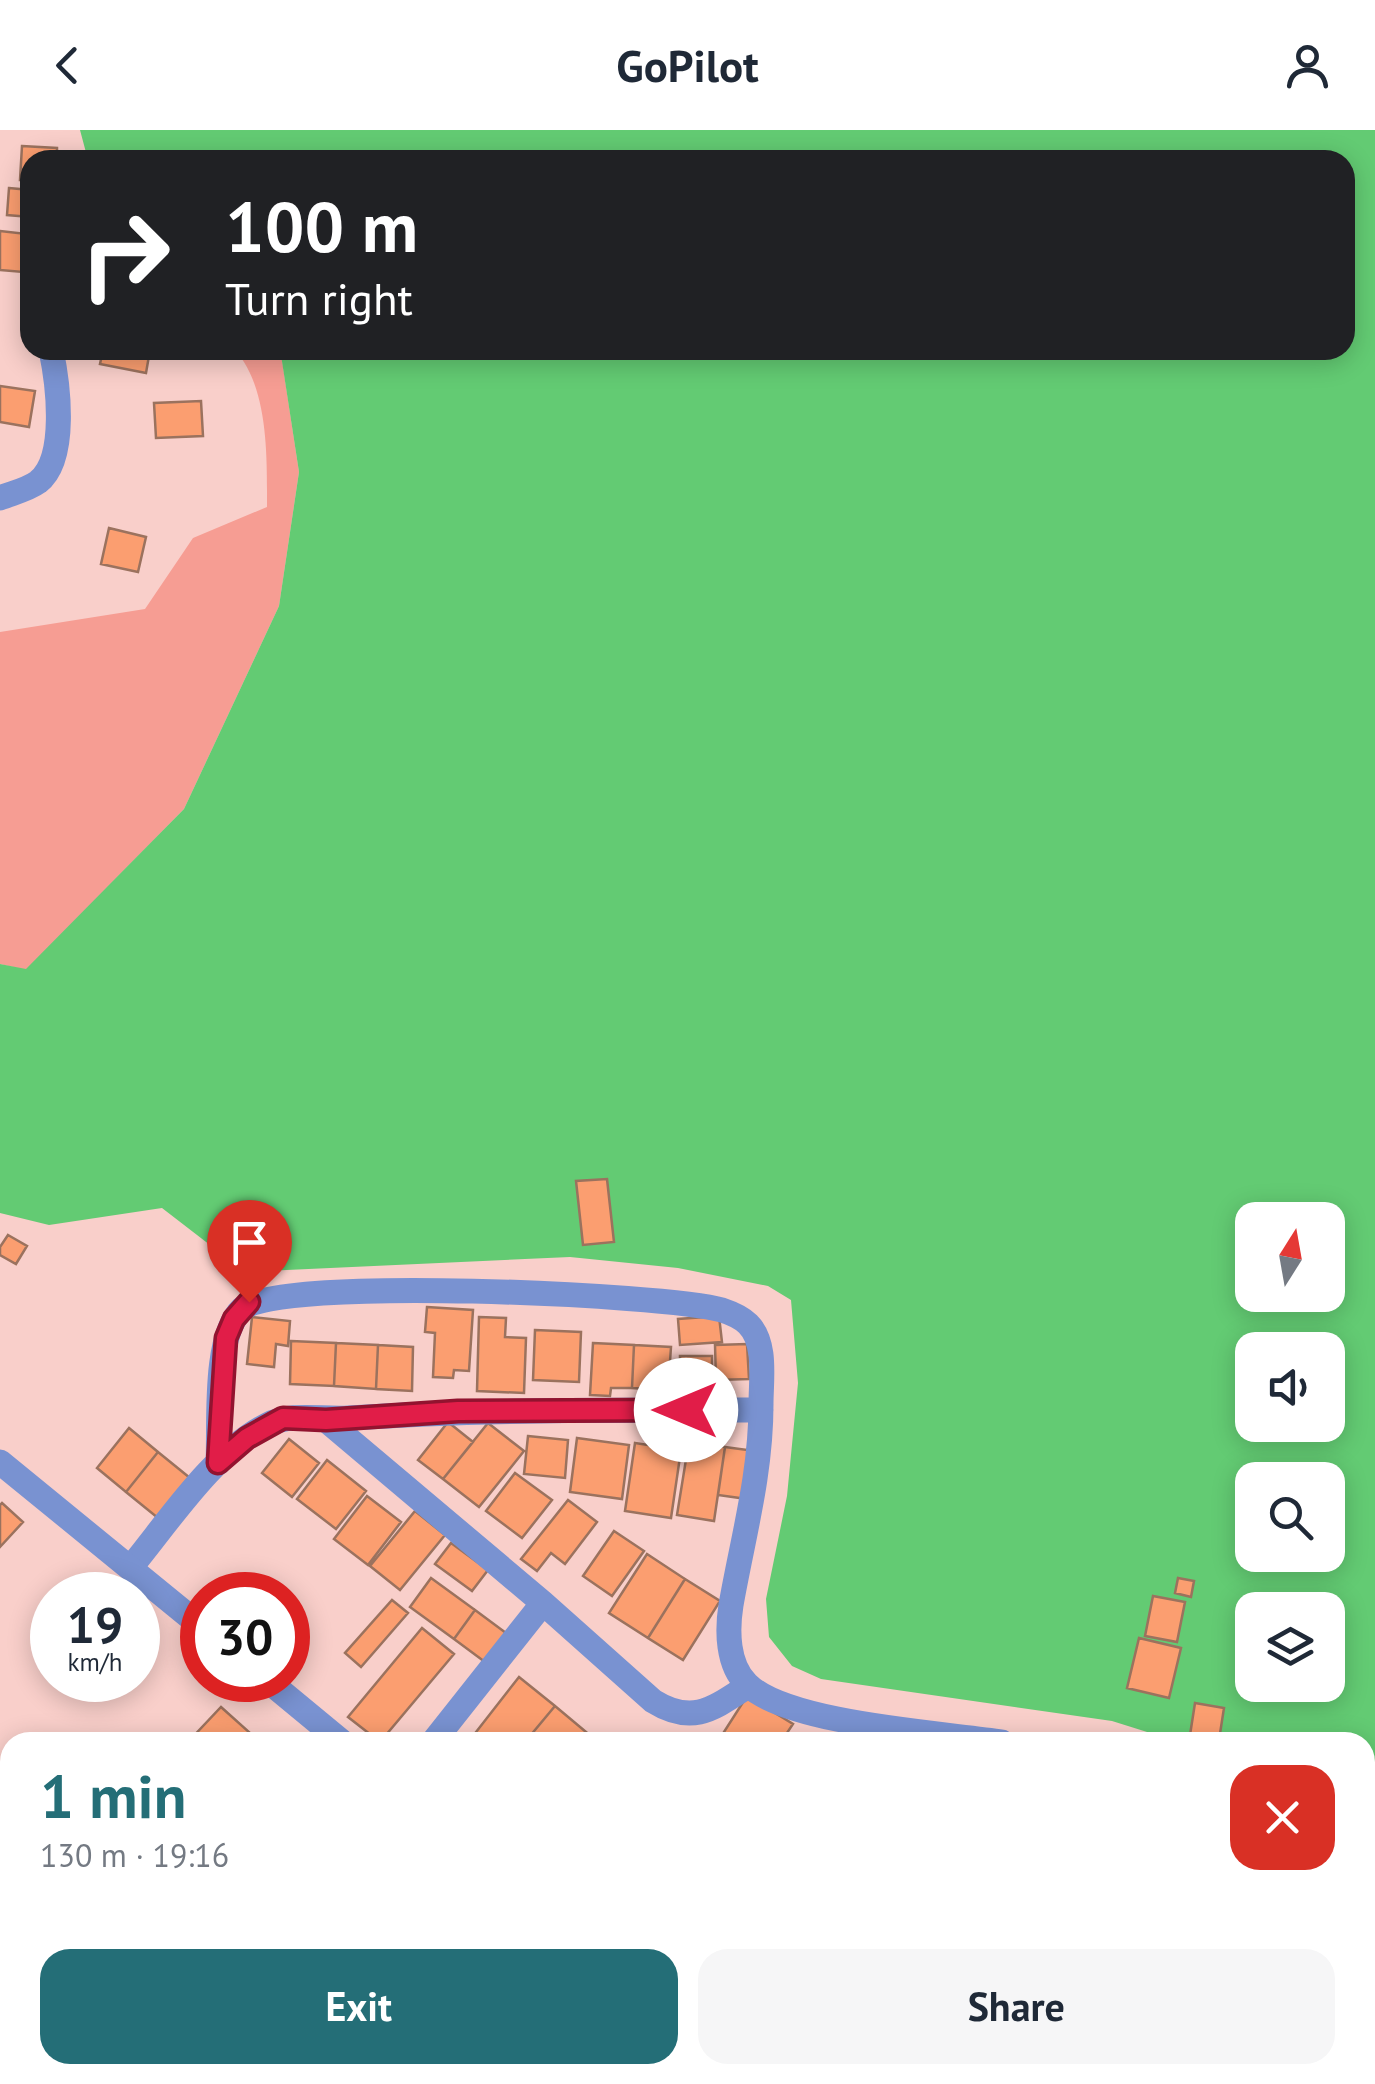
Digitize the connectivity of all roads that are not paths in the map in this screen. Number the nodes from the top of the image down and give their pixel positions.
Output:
1 (54, 360) edge
2 (0, 498) edge
3 (761, 1410) junction
4 (326, 1420) junction
5 (0, 1462) edge
6 (218, 1463) junction
7 (131, 1567) junction
8 (543, 1603) junction
9 (180, 1608) edge
10 (748, 1686) junction
11 (294, 1702) edge
12 (330, 1732) edge
13 (441, 1732) edge
14 (934, 1732) edge

1 - 2 street
3 - 4 street
3 - 6 street
3 - 10 street
4 - 6 street
4 - 8 street
5 - 7 street
6 - 7 street
7 - 9 street
8 - 10 street
8 - 13 street
10 - 14 street
11 - 12 street

